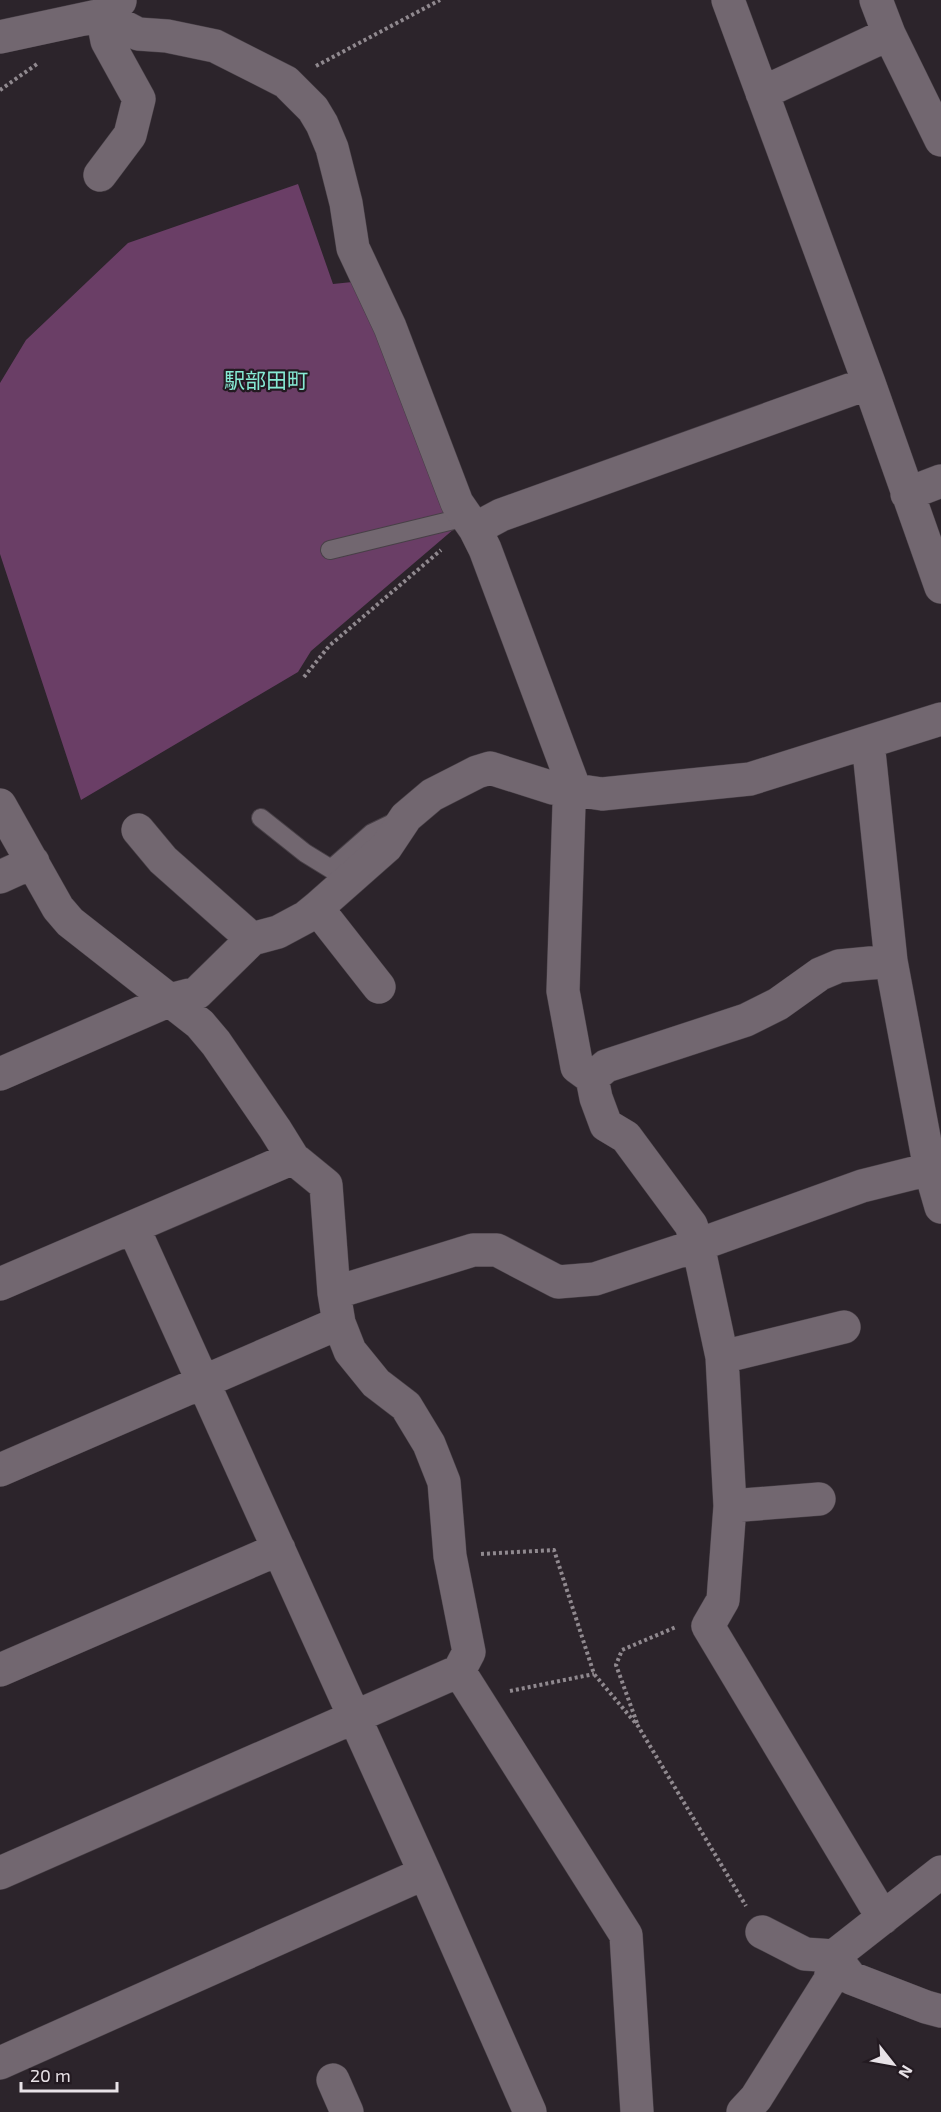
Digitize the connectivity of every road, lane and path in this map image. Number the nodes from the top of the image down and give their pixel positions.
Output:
1 (440, 0) edge
2 (728, 0) edge
3 (876, 0) edge
4 (112, 8) edge
5 (889, 34) junction
6 (0, 37) edge
7 (286, 82) junction
8 (762, 93) junction
9 (941, 140) edge
10 (100, 175) dead end
11 (869, 383) junction
12 (941, 481) edge
13 (907, 494) junction
14 (471, 523) junction
15 (330, 550) dead end
16 (941, 587) edge
17 (304, 677) dead end
18 (941, 719) edge
19 (868, 742) junction
20 (575, 790) junction
21 (0, 805) edge
22 (406, 817) junction
23 (261, 818) dead end
24 (138, 830) dead end
25 (33, 862) junction
26 (0, 877) edge
27 (317, 908) junction
28 (252, 939) junction
29 (891, 961) junction
30 (380, 987) dead end
31 (170, 1000) junction
32 (0, 1074) edge
33 (592, 1078) junction
34 (293, 1158) junction
35 (930, 1169) junction
36 (941, 1207) edge
37 (133, 1227) junction
38 (698, 1245) junction
39 (0, 1284) edge
40 (337, 1308) junction
41 (844, 1327) dead end
42 (722, 1357) junction
43 (204, 1383) junction
44 (0, 1470) edge
45 (819, 1499) dead end
46 (730, 1506) junction
47 (279, 1549) junction
48 (450, 1556) junction
49 (714, 1616) junction
50 (0, 1670) edge
51 (594, 1674) junction
52 (468, 1684) junction
53 (354, 1718) junction
54 (638, 1726) junction
55 (941, 1872) edge
56 (0, 1873) edge
57 (425, 1873) junction
58 (883, 1918) junction
59 (762, 1932) joint
60 (834, 1956) junction
61 (941, 2011) edge
62 (0, 2063) edge
63 (333, 2080) dead end
64 (347, 2112) edge
65 (530, 2112) edge
66 (637, 2112) edge
67 (743, 2112) edge

1 - 7 path
2 - 8 street
3 - 5 street
4 - 6 street
4 - 7 street
4 - 10 street
5 - 8 street
5 - 9 street
7 - 14 street
8 - 11 street
11 - 13 street
11 - 14 street
12 - 13 street
13 - 16 street
14 - 15 lane
14 - 17 path
14 - 20 street
18 - 19 street
19 - 20 street
19 - 29 street
20 - 22 street
20 - 33 street
21 - 25 street
22 - 23 lane
22 - 27 street
24 - 28 street
25 - 26 street
25 - 31 street
27 - 28 street
27 - 30 street
28 - 31 street
29 - 33 street
29 - 35 street
31 - 32 street
31 - 34 street
33 - 38 street
34 - 37 street
34 - 40 street
35 - 36 street
35 - 38 street
37 - 39 street
37 - 43 street
38 - 40 street
38 - 42 street
40 - 43 street
40 - 48 street
41 - 42 street
42 - 46 street
43 - 44 street
43 - 47 street
45 - 46 street
46 - 49 street
47 - 50 street
47 - 53 street
48 - 51 path
48 - 52 street
49 - 54 path
49 - 58 street
51 - 52 path
51 - 54 path
52 - 53 street
52 - 66 street
53 - 56 street
53 - 57 street
54 - 59 path
55 - 58 street
57 - 62 street
57 - 65 street
58 - 60 street
59 - 60 street
60 - 61 street
60 - 67 street
63 - 64 street

